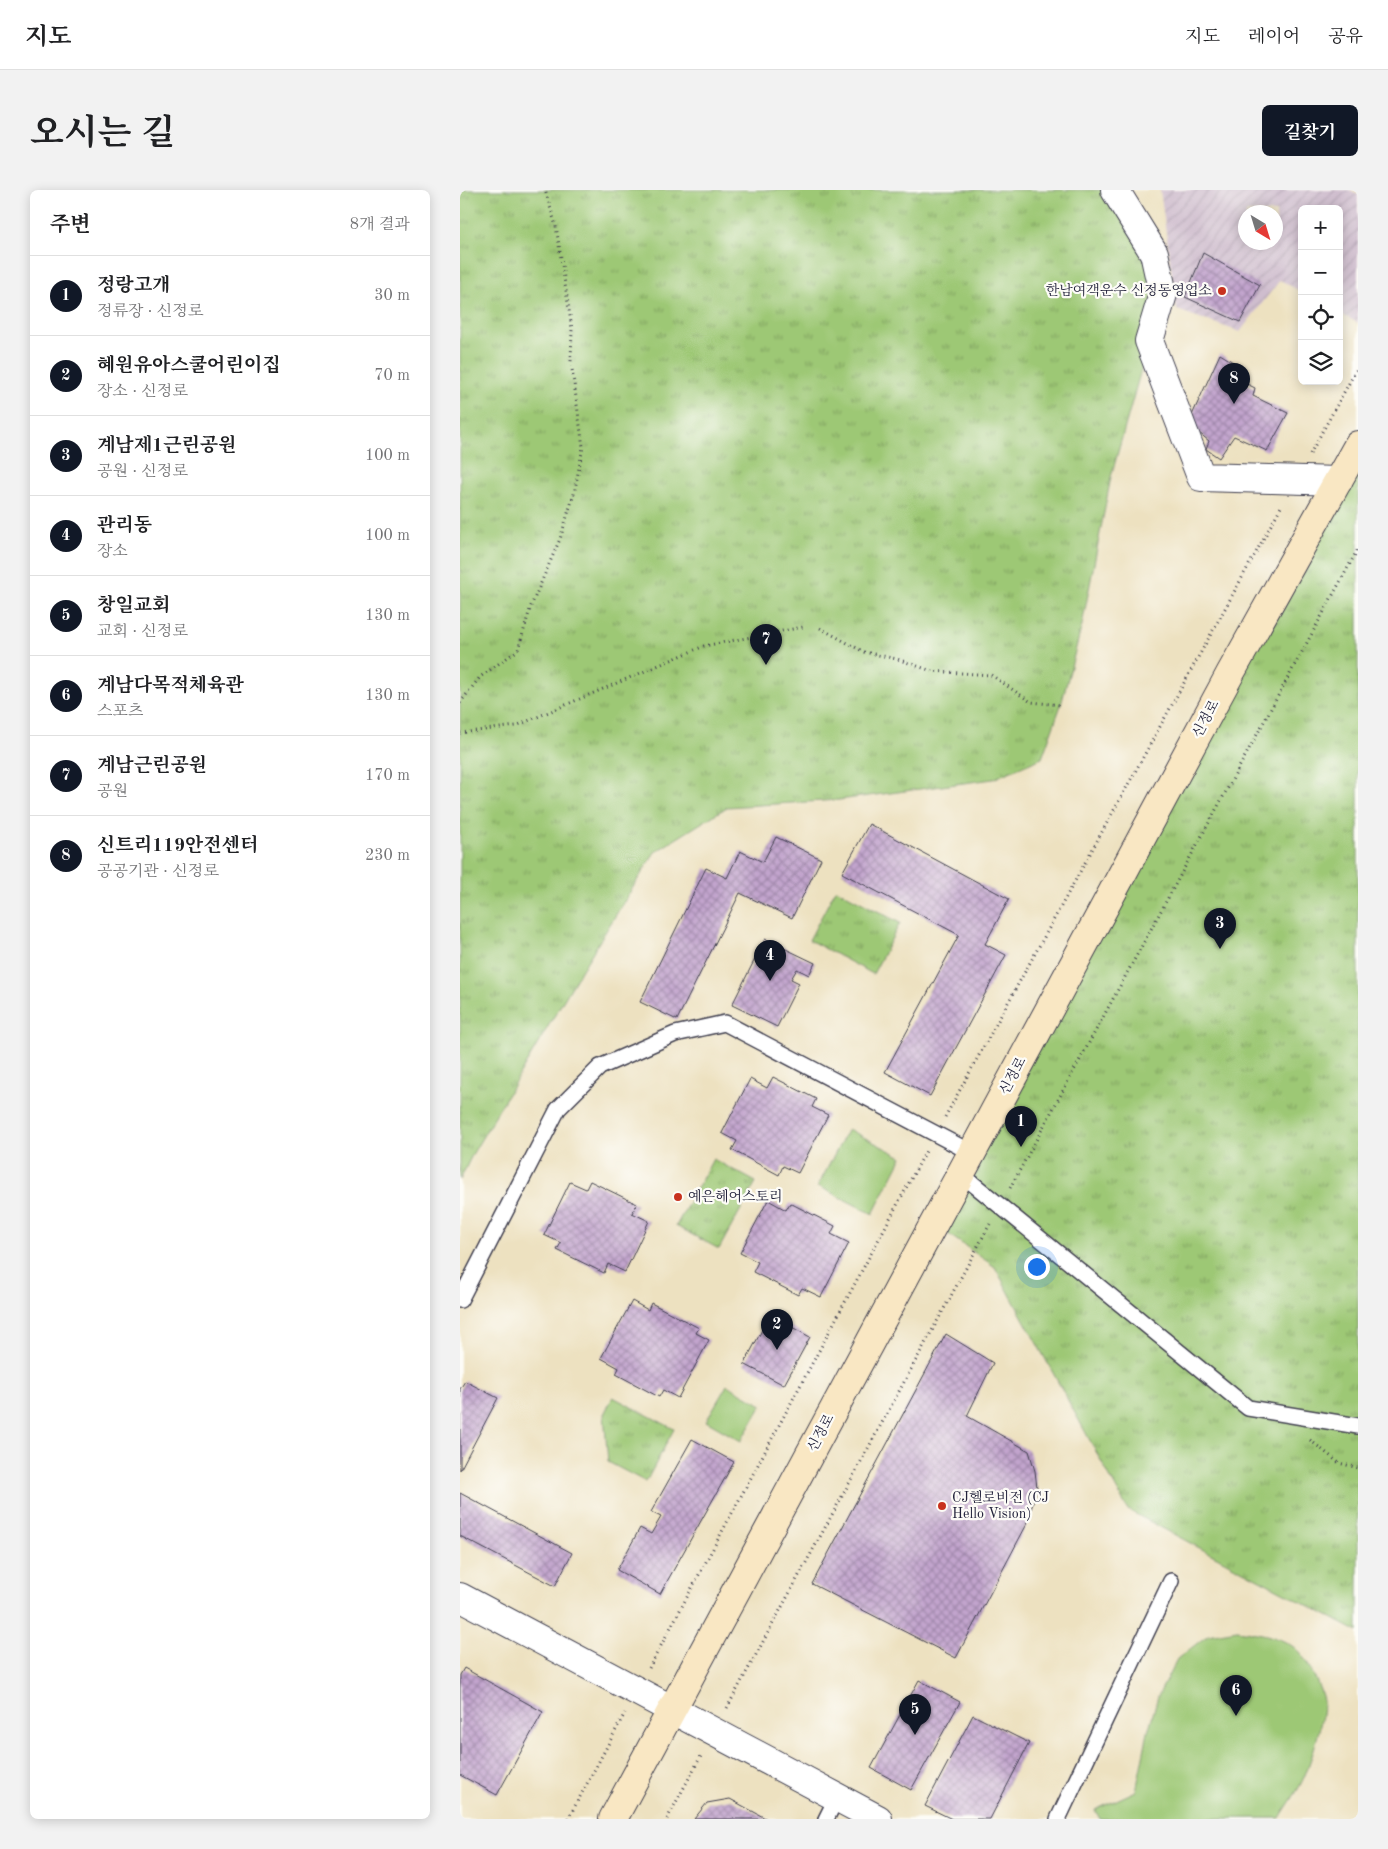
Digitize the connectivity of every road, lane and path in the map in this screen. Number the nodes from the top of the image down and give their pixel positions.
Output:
1 (545, 190) edge
2 (1115, 190) edge
3 (1358, 367) edge
4 (1358, 445) edge
5 (1296, 480) junction
6 (1338, 481) junction
7 (1358, 549) edge
8 (803, 627) dead end
9 (820, 628) dead end
10 (460, 703) edge
11 (1061, 705) dead end
12 (460, 733) edge
13 (936, 1134) junction
14 (966, 1164) junction
15 (1000, 1206) junction
16 (460, 1300) edge
17 (1304, 1417) junction
18 (1358, 1426) edge
19 (1358, 1468) edge
20 (1172, 1581) dead end
21 (460, 1597) edge
22 (637, 1691) junction
23 (672, 1709) junction
24 (714, 1732) junction
25 (832, 1808) edge
26 (568, 1819) edge
27 (613, 1819) edge
28 (667, 1819) edge
29 (878, 1819) edge
30 (1058, 1819) edge

1 - 10 path
2 - 5 street
3 - 5 path
4 - 6 main road, 신정로
5 - 6 street
5 - 13 path
6 - 14 main road, 신정로
7 - 15 path
8 - 12 path
9 - 11 path
13 - 14 lane
13 - 16 lane
13 - 22 path
14 - 15 lane
14 - 23 main road, 신정로
15 - 17 lane
15 - 24 path
17 - 18 lane
17 - 19 path
20 - 30 lane
21 - 22 street
22 - 23 street
22 - 26 path
23 - 24 street
23 - 27 main road, 신정로
24 - 25 street
24 - 28 path
25 - 29 street

